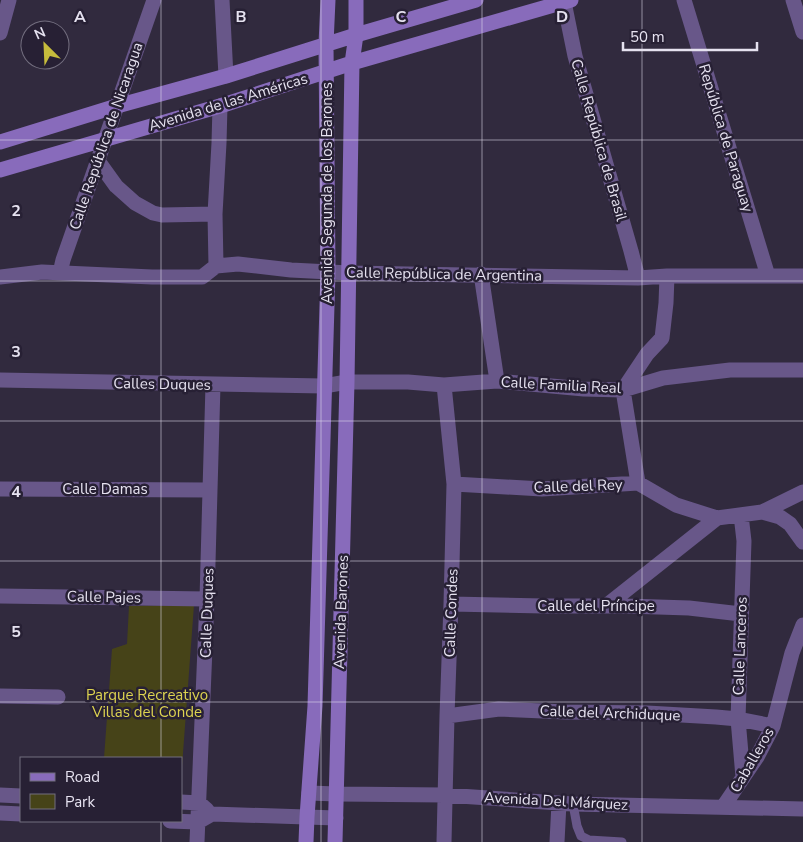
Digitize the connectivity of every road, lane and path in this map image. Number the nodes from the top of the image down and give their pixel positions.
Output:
1 (9, 0) edge
2 (154, 0) edge
3 (222, 0) edge
4 (328, 0) edge
5 (356, 0) edge
6 (476, 0) edge
7 (684, 0) edge
8 (793, 0) edge
9 (568, 1) edge
10 (803, 32) edge
11 (0, 33) edge
12 (356, 35) junction
13 (326, 44) junction
14 (352, 63) junction
15 (327, 71) junction
16 (226, 76) junction
17 (117, 106) junction
18 (220, 106) junction
19 (106, 138) junction
20 (0, 142) edge
21 (98, 161) junction
22 (0, 170) edge
23 (215, 214) junction
24 (216, 266) junction
25 (328, 272) junction
26 (60, 273) junction
27 (349, 273) junction
28 (481, 274) junction
29 (667, 276) junction
30 (768, 276) junction
31 (803, 276) edge
32 (0, 277) edge
33 (638, 278) junction
34 (803, 370) edge
35 (0, 380) edge
36 (497, 381) junction
37 (347, 382) junction
38 (213, 385) junction
39 (444, 385) junction
40 (324, 386) junction
41 (623, 390) junction
42 (638, 483) junction
43 (454, 484) junction
44 (0, 488) edge
45 (210, 490) junction
46 (803, 492) edge
47 (762, 512) junction
48 (741, 515) junction
49 (717, 518) junction
50 (803, 538) edge
51 (803, 542) edge
52 (803, 549) edge
53 (0, 596) edge
54 (208, 599) junction
55 (451, 604) junction
56 (606, 606) junction
57 (741, 614) junction
58 (803, 625) edge
59 (0, 696) edge
60 (58, 697) dead end
61 (447, 716) junction
62 (738, 719) junction
63 (772, 726) junction
64 (743, 778) junction
65 (309, 792) junction
66 (336, 794) junction
67 (0, 795) edge
68 (445, 795) junction
69 (20, 796) edge
70 (182, 802) edge
71 (199, 803) junction
72 (566, 803) junction
73 (723, 807) junction
74 (803, 809) edge
75 (0, 813) edge
76 (20, 814) edge
77 (212, 814) junction
78 (306, 817) junction
79 (336, 818) junction
80 (182, 821) edge
81 (198, 822) junction
82 (197, 842) edge
83 (306, 842) edge
84 (335, 842) edge
85 (444, 842) edge
86 (557, 842) edge
87 (622, 842) edge

1 - 11 street
2 - 17 street, Calle República de Nicaragua
3 - 16 street
4 - 13 main road, Avenida Segunda de los Barones
5 - 12 main road, Avenida Segunda de los Barones
6 - 12 main road, Avenida de las Américas
7 - 30 street, República de Paraguay
8 - 10 street
9 - 14 main road, Avenida de las Américas
9 - 33 street, Calle República de Brasil
12 - 13 main road, Avenida de las Américas
12 - 14 main road, Avenida Segunda de los Barones
13 - 15 main road, Avenida Segunda de los Barones
13 - 16 main road, Avenida de las Américas
14 - 15 main road, Avenida de las Américas
14 - 27 main road, Avenida Segunda de los Barones
15 - 18 main road, Avenida de las Américas
15 - 25 main road, Avenida Segunda de los Barones
16 - 17 main road, Avenida de las Américas
17 - 19 street, Calle República de Nicaragua
17 - 20 main road, Avenida de las Américas
18 - 19 main road, Avenida de las Américas
18 - 23 street
19 - 21 street, Calle República de Nicaragua
19 - 22 main road, Avenida de las Américas
21 - 23 street
21 - 26 street, Calle República de Nicaragua
23 - 24 street
24 - 25 street, Calle República de Argentina
24 - 26 street, Calle República de Argentina
25 - 27 street, Calle República de Argentina
25 - 40 main road, Avenida Segunda de los Barones
26 - 32 street, Calle República de Argentina
27 - 28 street, Calle República de Argentina
27 - 37 main road, Avenida Segunda de los Barones
28 - 33 street, Calle República de Argentina
28 - 36 street
29 - 30 street, Calle República de Argentina
29 - 33 street, Calle República de Argentina
29 - 41 street
30 - 31 street, Calle República de Argentina
34 - 41 street, Calle Familia Real
35 - 38 street, Calles Duques
36 - 39 street, Calle Familia Real
36 - 41 street, Calle Familia Real
37 - 39 street, Calle Familia Real
37 - 40 street, Calles Duques
37 - 66 main road, Avenida Barones
38 - 40 street, Calles Duques
38 - 45 street, Calle Duques
39 - 43 street, Calle Condes
40 - 65 main road, Avenida Barones
41 - 42 street
42 - 43 street, Calle del Rey
42 - 49 street, Calle del Rey
43 - 55 street, Calle Condes
44 - 45 street, Calle Damas
45 - 54 street, Calle Duques
46 - 47 street
47 - 48 street, Calle del Rey
47 - 51 street, Calle del Rey
48 - 49 street, Calle del Rey
48 - 57 street, Calle Lanceros
49 - 56 street
50 - 51 street
51 - 52 street
53 - 54 street, Calle Pajes
54 - 71 street, Calle Duques
55 - 56 street, Calle del Príncipe
55 - 61 street, Calle Condes
56 - 57 street, Calle del Príncipe
57 - 62 street, Calle Lanceros
58 - 63 street, Caballeros
59 - 60 street
61 - 62 street, Calle del Archiduque
61 - 68 street, Calle Condes
62 - 63 street, Calle del Archiduque
62 - 64 street, Calle Lanceros
63 - 64 street, Caballeros
64 - 73 street, Caballeros
65 - 66 street, Avenida Del Márquez
65 - 78 main road, Avenida Barones
66 - 68 street, Avenida Del Márquez
66 - 79 main road, Avenida Barones
67 - 69 street
68 - 72 street, Avenida Del Márquez
68 - 85 street, Calle Condes
70 - 71 street
71 - 77 street
71 - 81 street, Calle Duques
72 - 73 street, Avenida Del Márquez
72 - 86 street
72 - 87 lane
73 - 74 street, Avenida Del Márquez
75 - 76 street
77 - 78 street
77 - 81 street
78 - 79 street
78 - 83 main road, Avenida Barones
79 - 84 main road, Avenida Barones
80 - 81 street
81 - 82 street, Calle Duques

